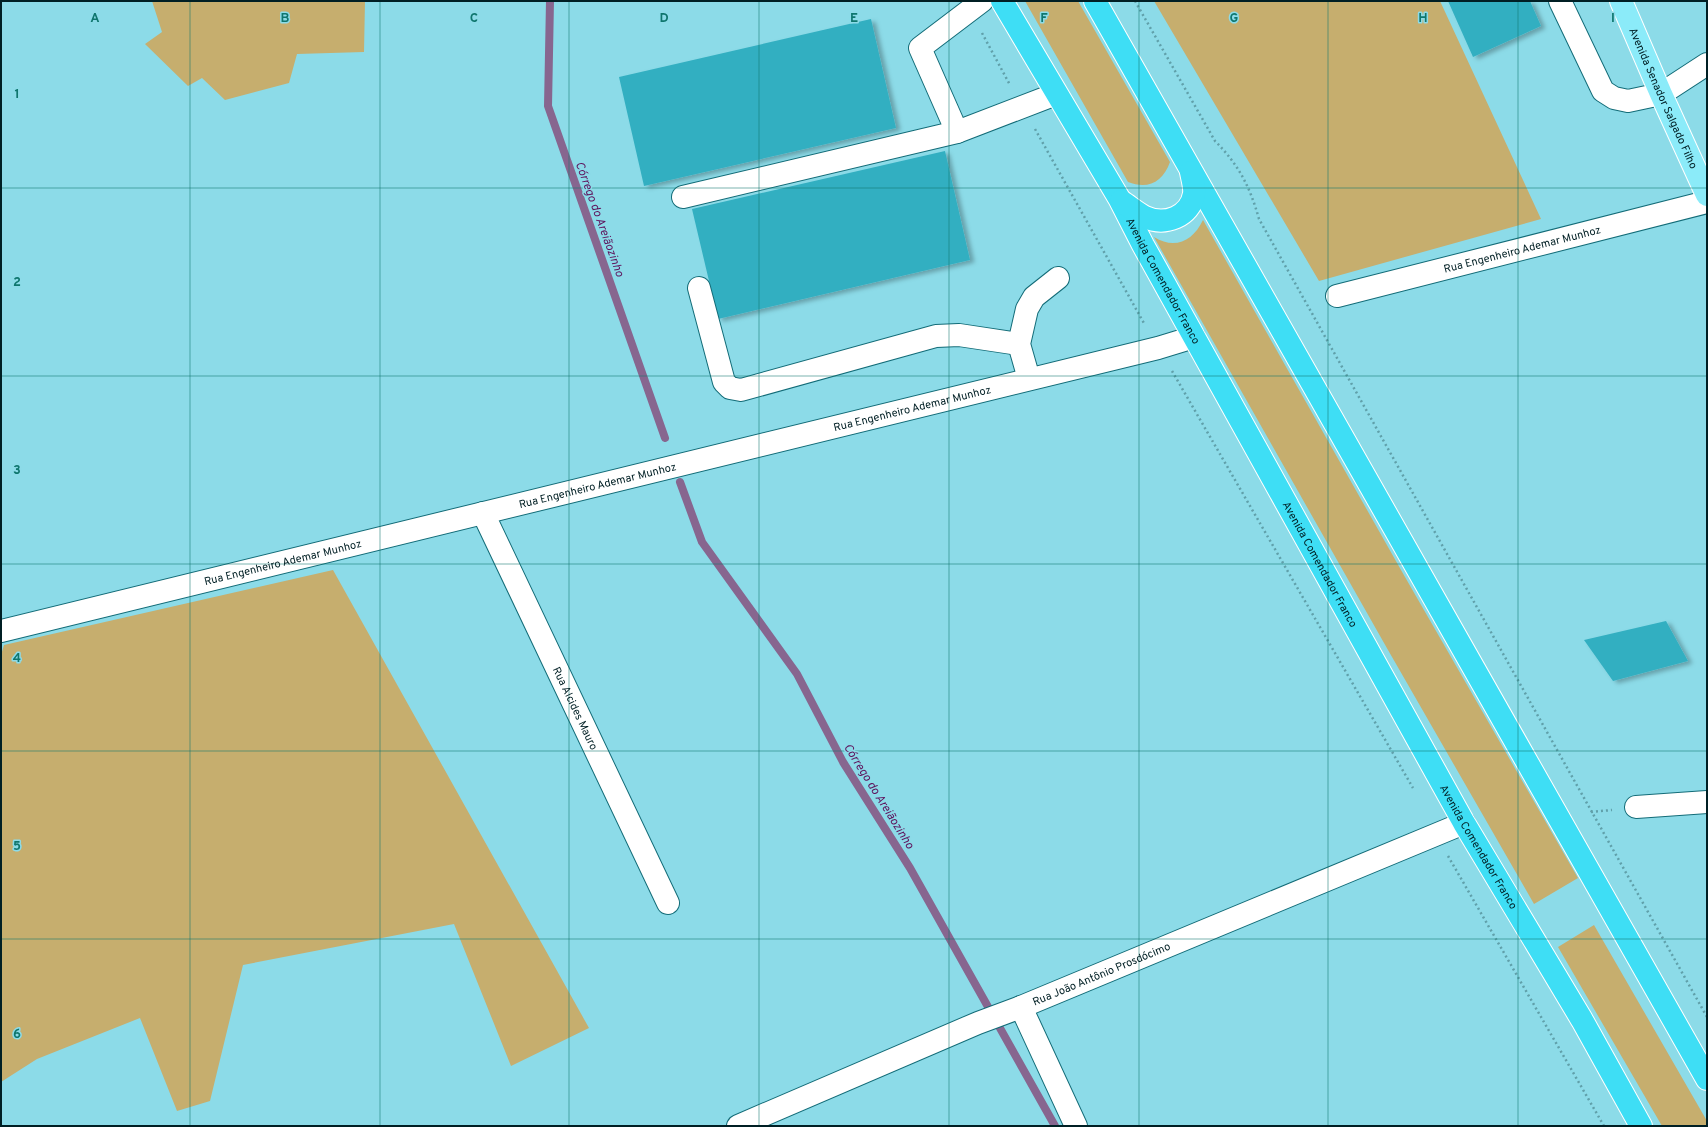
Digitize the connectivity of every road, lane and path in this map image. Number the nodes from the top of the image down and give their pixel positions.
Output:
1 (1002, 1) edge
2 (1095, 1) edge
3 (1135, 1) edge
4 (1560, 1) edge
5 (1621, 1) edge
6 (976, 6) edge
7 (1707, 64) edge
8 (1056, 94) junction
9 (1661, 94) junction
10 (1022, 106) junction
11 (957, 132) junction
12 (1191, 169) junction
13 (1707, 195) edge
14 (683, 197) dead end
15 (1120, 200) junction
16 (1707, 202) edge
17 (1058, 278) dead end
18 (699, 288) dead end
19 (1337, 296) dead end
20 (1141, 319) dead end
21 (1194, 337) junction
22 (1019, 344) junction
23 (1171, 369) dead end
24 (1029, 379) junction
25 (482, 513) junction
26 (1, 631) edge
27 (1415, 792) dead end
28 (1707, 802) edge
29 (1636, 807) dead end
30 (1464, 823) junction
31 (1449, 857) dead end
32 (668, 903) dead end
33 (1013, 1010) junction
34 (1707, 1017) edge
35 (1707, 1079) edge
36 (738, 1126) edge
37 (1076, 1126) edge
38 (1604, 1126) edge
39 (1641, 1126) edge

1 - 8 highway, Avenida Comendador Franco
2 - 12 highway
3 - 34 path
4 - 9 street
5 - 9 main road, Avenida Senador Salgado Filho
6 - 10 path
6 - 11 street
7 - 9 street
8 - 10 street
8 - 15 highway, Avenida Comendador Franco
9 - 13 main road, Avenida Senador Salgado Filho
10 - 11 street
10 - 20 path
11 - 14 street
12 - 15 highway
12 - 35 highway
15 - 21 highway, Avenida Comendador Franco
16 - 19 street, Rua Engenheiro Ademar Munhoz
17 - 22 street
18 - 22 street
21 - 24 street, Rua Engenheiro Ademar Munhoz
21 - 30 highway, Avenida Comendador Franco
22 - 24 street
23 - 27 path
24 - 25 street, Rua Engenheiro Ademar Munhoz
25 - 26 street, Rua Engenheiro Ademar Munhoz
25 - 32 street, Rua Alcides Mauro
28 - 29 street
30 - 33 street, Rua João Antônio Prosdócimo
30 - 39 highway, Avenida Comendador Franco
31 - 38 path
33 - 36 street, Rua João Antônio Prosdócimo
33 - 37 street

